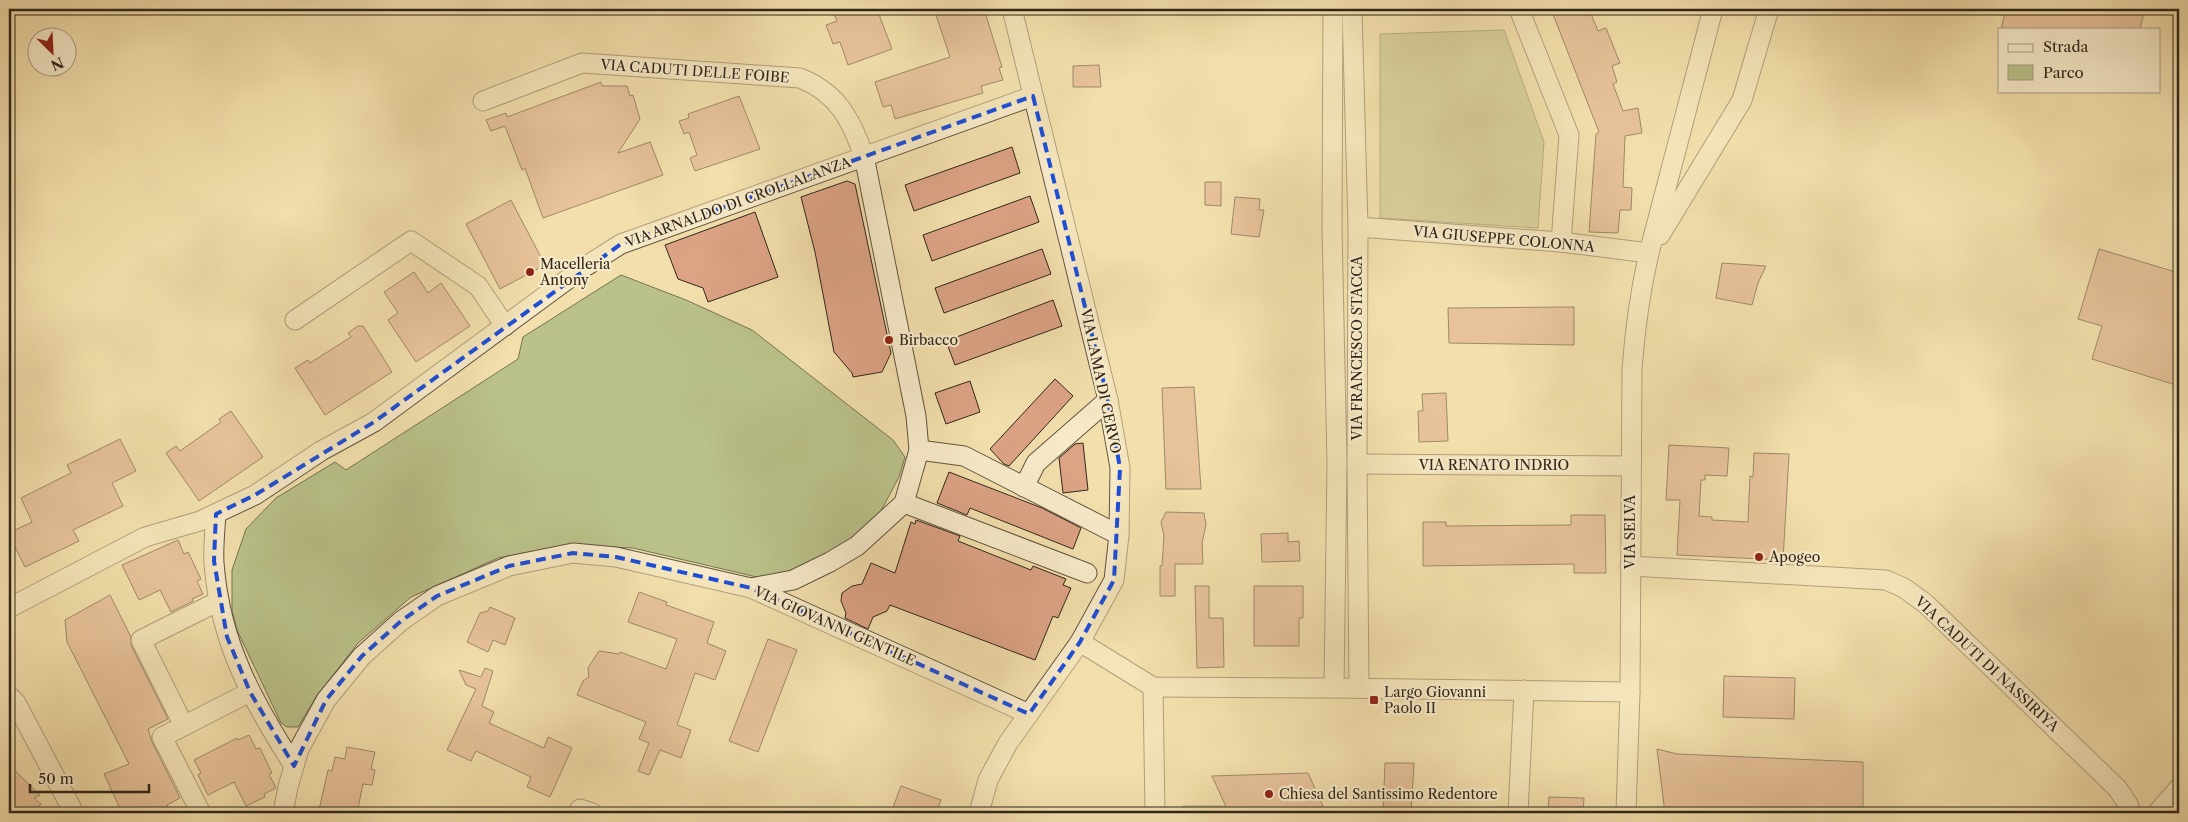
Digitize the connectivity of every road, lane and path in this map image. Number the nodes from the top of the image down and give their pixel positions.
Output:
1 (1012, 9) edge
2 (1332, 9) edge
3 (1352, 9) edge
4 (1519, 9) edge
5 (1713, 9) edge
6 (1769, 9) edge
7 (1033, 96) junction
8 (483, 101) dead end
9 (864, 156) junction
10 (1358, 226) junction
11 (1560, 242) junction
12 (1649, 253) junction
13 (295, 320) dead end
14 (504, 326) junction
15 (1108, 400) junction
16 (918, 450) junction
17 (1357, 464) junction
18 (1630, 466) junction
19 (1024, 487) junction
20 (904, 503) junction
21 (216, 514) junction
22 (1119, 535) junction
23 (1630, 566) junction
24 (1087, 573) dead end
25 (751, 588) junction
26 (219, 602) junction
27 (9, 608) edge
28 (1080, 642) junction
29 (1153, 688) junction
30 (1334, 688) junction
31 (1359, 688) junction
32 (1524, 690) junction
33 (250, 692) junction
34 (1630, 692) junction
35 (9, 696) edge
36 (1029, 714) junction
37 (184, 726) junction
38 (294, 766) junction
39 (2179, 788) edge
40 (74, 813) edge
41 (200, 813) edge
42 (283, 813) edge
43 (578, 813) edge
44 (592, 813) edge
45 (979, 813) edge
46 (1155, 813) edge
47 (1518, 813) edge
48 (1626, 813) edge
49 (2131, 813) edge
50 (2157, 813) edge

1 - 7 street, VIA LAMA DI CERVO
2 - 30 street, VIA FRANCESCO STACCA
3 - 10 street, VIA FRANCESCO STACCA
4 - 11 street
5 - 12 street, VIA SELVA
6 - 12 street
7 - 9 street, VIA ARNALDO DI CROLLALANZA
7 - 15 street, VIA LAMA DI CERVO
8 - 9 street, VIA CADUTI DELLE FOIBE
9 - 14 street, VIA ARNALDO DI CROLLALANZA
9 - 16 street, VIA CADUTI DELLE FOIBE
10 - 11 street, VIA GIUSEPPE COLONNA
10 - 17 street, VIA FRANCESCO STACCA
11 - 12 street, VIA GIUSEPPE COLONNA
12 - 18 street, VIA SELVA
13 - 14 street
14 - 21 street, VIA ARNALDO DI CROLLALANZA
15 - 19 street
15 - 22 street, VIA LAMA DI CERVO
16 - 19 street
16 - 20 street, VIA CADUTI DELLE FOIBE
17 - 18 street, VIA RENATO INDRIO
17 - 31 street, VIA FRANCESCO STACCA
18 - 23 street, VIA SELVA
19 - 22 street
20 - 24 street
20 - 25 street
21 - 26 street
21 - 27 street, VIA ARNALDO DI CROLLALANZA
22 - 28 street, VIA LAMA DI CERVO
23 - 34 street, VIA SELVA
23 - 49 street, VIA CADUTI DI NASSIRIYA
25 - 36 street, VIA GIOVANNI GENTILE
25 - 38 street, VIA GIOVANNI GENTILE
26 - 33 street
26 - 37 street
28 - 29 street
28 - 36 street, VIA LAMA DI CERVO
29 - 30 street
29 - 46 street
30 - 31 street
31 - 32 street
32 - 34 street
32 - 47 street
33 - 37 street
33 - 38 street
34 - 48 street, VIA SELVA
35 - 40 street
36 - 45 street, VIA LAMA DI CERVO
37 - 41 street
38 - 42 street, VIA GIOVANNI GENTILE
39 - 50 street
43 - 44 street

